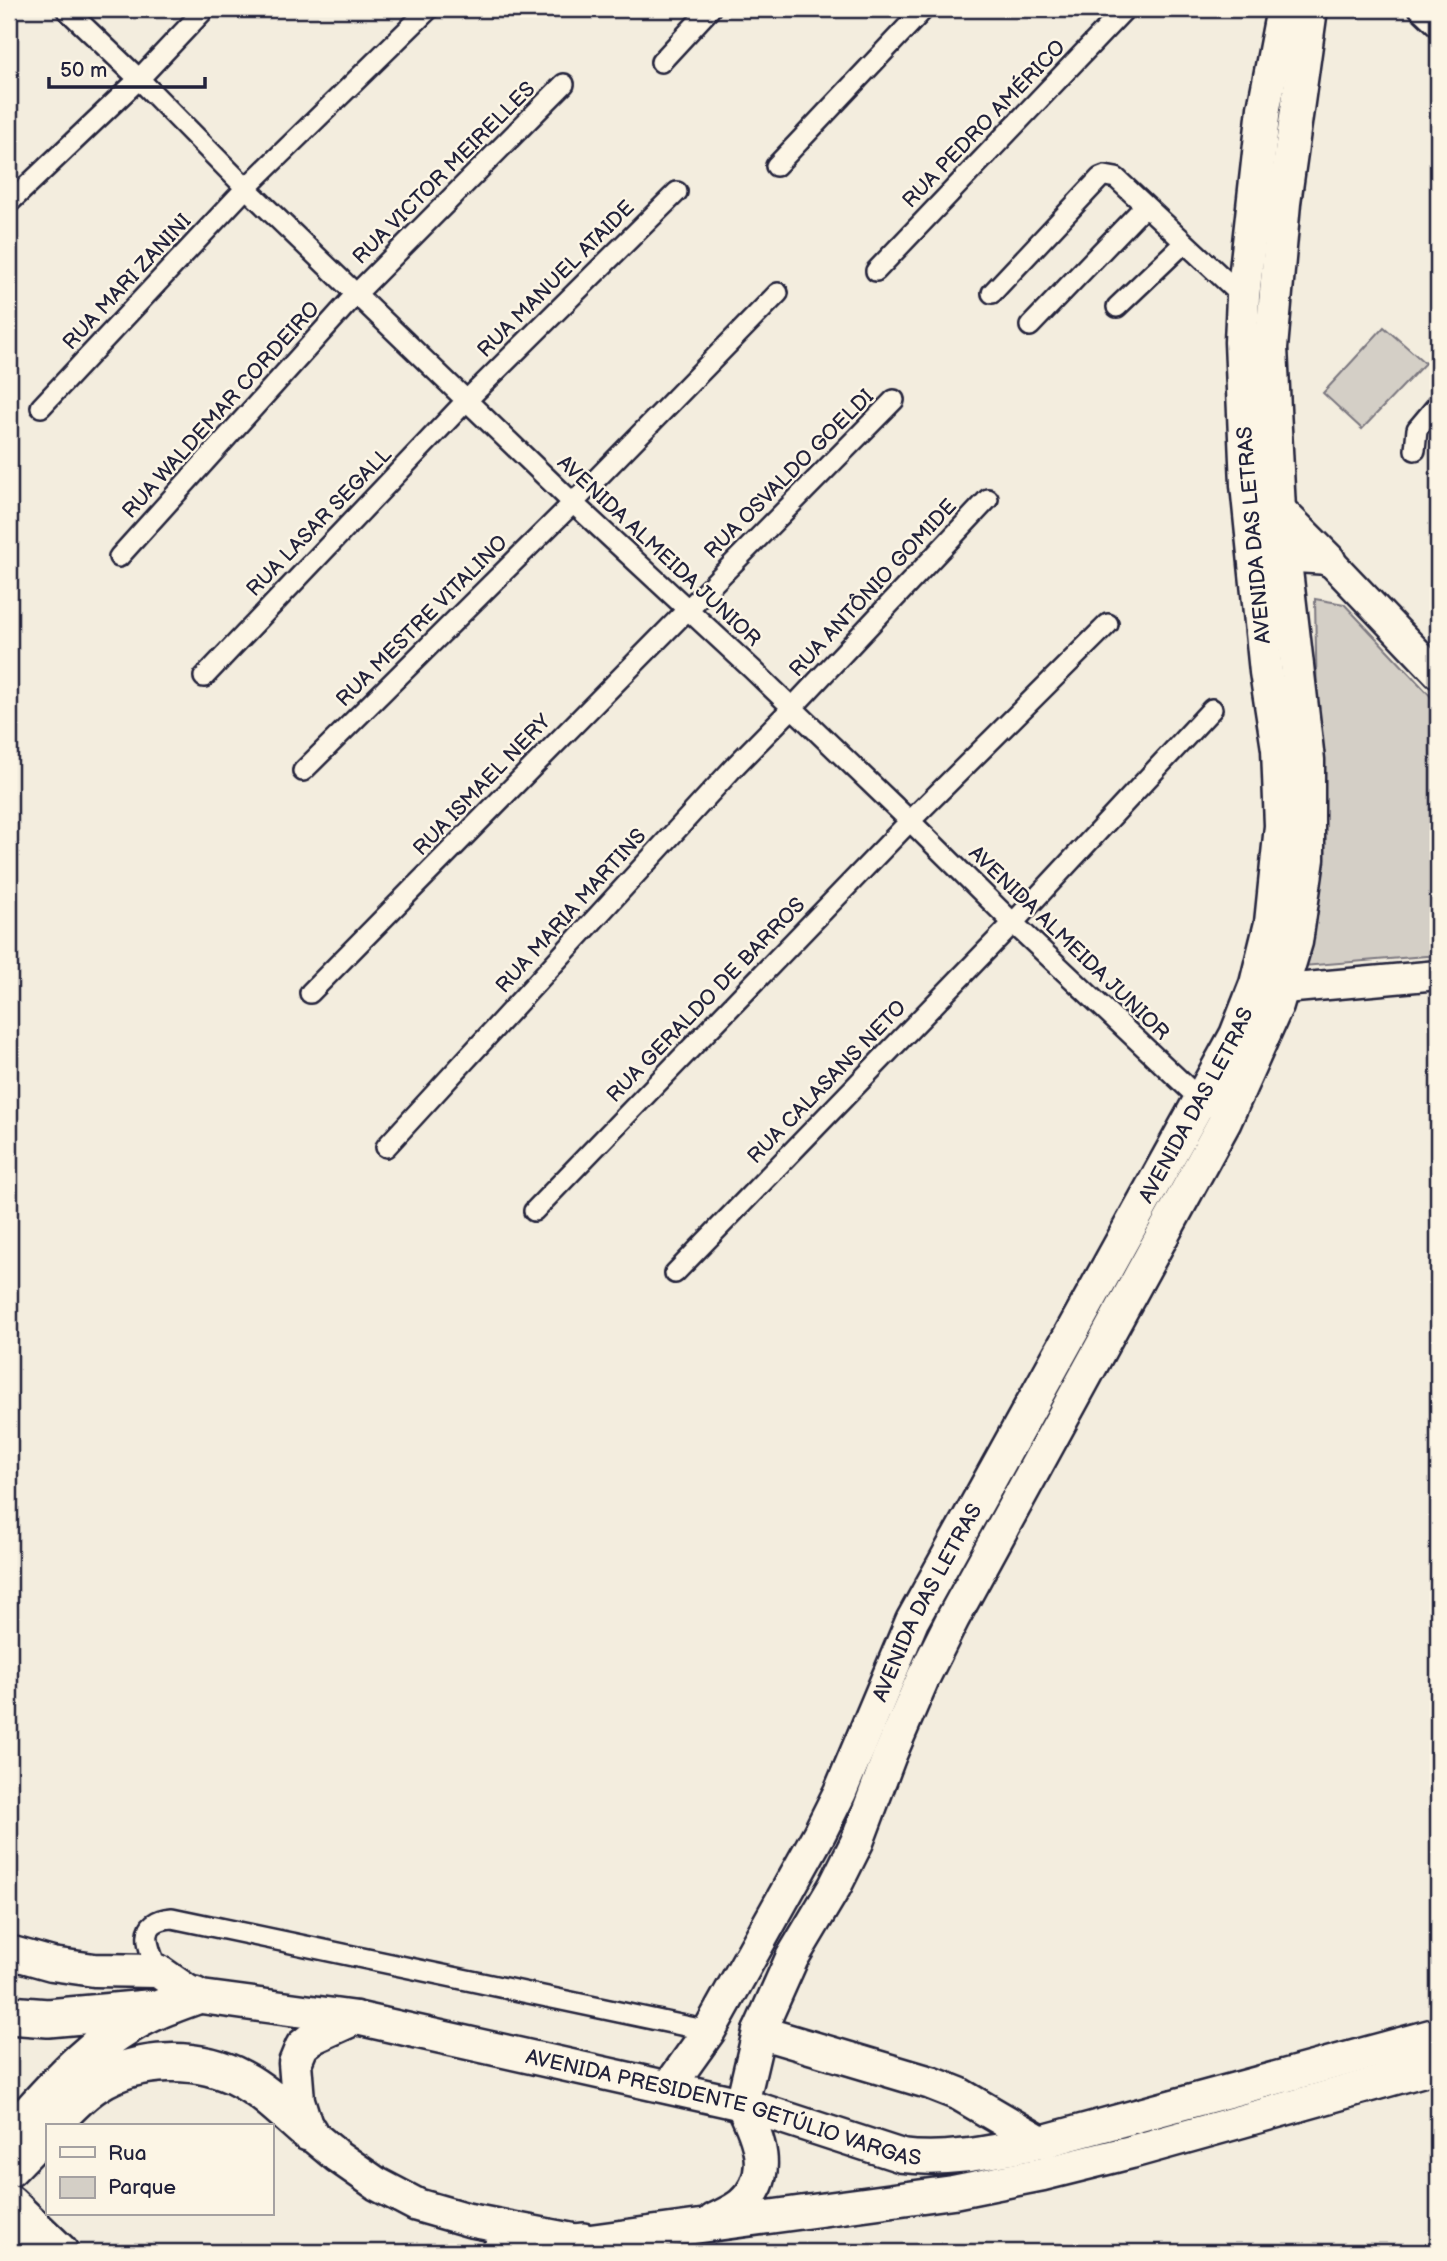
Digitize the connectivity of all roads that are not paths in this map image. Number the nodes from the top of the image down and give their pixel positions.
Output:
1 (66, 9) edge
2 (205, 9) edge
3 (429, 9) edge
4 (710, 9) edge
5 (924, 9) edge
6 (1125, 9) edge
7 (1419, 9) edge
8 (1295, 20) edge
9 (1438, 27) edge
10 (661, 62) dead end
11 (139, 79) junction
12 (564, 84) dead end
13 (776, 166) dead end
14 (246, 188) junction
15 (677, 192) dead end
16 (9, 203) edge
17 (1144, 206) junction
18 (1183, 244) junction
19 (876, 271) dead end
20 (992, 292) dead end
21 (778, 293) dead end
22 (356, 294) junction
23 (1243, 297) junction
24 (1117, 307) dead end
25 (1030, 326) dead end
26 (467, 400) junction
27 (894, 400) dead end
28 (1438, 404) edge
29 (41, 407) dead end
30 (1415, 450) dead end
31 (988, 499) dead end
32 (573, 503) junction
33 (1279, 510) junction
34 (120, 557) dead end
35 (1285, 560) junction
36 (1329, 561) junction
37 (1254, 569) junction
38 (686, 610) junction
39 (1108, 624) dead end
40 (1438, 674) edge
41 (204, 677) dead end
42 (792, 708) junction
43 (1212, 709) dead end
44 (303, 771) dead end
45 (910, 821) junction
46 (1013, 923) junction
47 (1438, 975) edge
48 (1270, 986) junction
49 (310, 993) dead end
50 (1200, 1101) junction
51 (1226, 1121) junction
52 (386, 1147) dead end
53 (534, 1211) dead end
54 (675, 1273) dead end
55 (9, 1952) edge
56 (158, 1971) junction
57 (178, 2002) junction
58 (9, 2015) edge
59 (356, 2018) junction
60 (709, 2032) junction
61 (759, 2032) junction
62 (1438, 2034) edge
63 (1438, 2066) edge
64 (1284, 2076) junction
65 (669, 2087) junction
66 (742, 2104) junction
67 (1291, 2107) junction
68 (53, 2124) edge
69 (46, 2131) edge
70 (308, 2132) junction
71 (9, 2137) edge
72 (1041, 2142) junction
73 (9, 2168) edge
74 (12, 2206) edge
75 (709, 2223) junction
76 (583, 2242) junction
77 (9, 2246) edge
78 (15, 2252) edge
79 (59, 2252) edge
80 (501, 2252) edge

1 - 11 street, AVENIDA ALMEIDA JUNIOR
2 - 11 street
3 - 14 street, RUA MARI ZANINI
4 - 10 street
5 - 13 street
6 - 19 street, RUA PEDRO AMÉRICO
7 - 9 street
8 - 23 main road, AVENIDA DAS LETRAS
8 - 33 main road, AVENIDA DAS LETRAS
11 - 14 street, AVENIDA ALMEIDA JUNIOR
11 - 16 street
12 - 22 street, RUA VICTOR MEIRELLES
14 - 22 street, AVENIDA ALMEIDA JUNIOR
14 - 29 street, RUA MARI ZANINI
15 - 26 street, RUA MANUEL ATAIDE
17 - 18 street
17 - 20 street
17 - 25 street
18 - 23 street
18 - 24 street
21 - 32 street, RUA MESTRE VITALINO
22 - 26 street, AVENIDA ALMEIDA JUNIOR
22 - 34 street, RUA WALDEMAR CORDEIRO
23 - 37 main road, AVENIDA DAS LETRAS
26 - 32 street, AVENIDA ALMEIDA JUNIOR
26 - 41 street, RUA LASAR SEGALL
27 - 38 street, RUA OSVALDO GOELDI
28 - 30 street
31 - 42 street, RUA ANTÔNIO GOMIDE
32 - 38 street, AVENIDA ALMEIDA JUNIOR
32 - 44 street, RUA MESTRE VITALINO
33 - 35 main road, AVENIDA DAS LETRAS
33 - 36 main road
35 - 36 main road
35 - 37 main road
35 - 48 main road, AVENIDA DAS LETRAS
36 - 40 main road
37 - 48 main road, AVENIDA DAS LETRAS
38 - 42 street, AVENIDA ALMEIDA JUNIOR
38 - 49 street, RUA ISMAEL NERY
39 - 45 street, RUA GERALDO DE BARROS
42 - 45 street, AVENIDA ALMEIDA JUNIOR
42 - 52 street, RUA MARIA MARTINS
43 - 46 street, RUA CALASANS NETO
45 - 46 street, AVENIDA ALMEIDA JUNIOR
45 - 53 street, RUA GERALDO DE BARROS
46 - 50 street, AVENIDA ALMEIDA JUNIOR
46 - 54 street, RUA CALASANS NETO
47 - 48 main road
48 - 50 main road, AVENIDA DAS LETRAS
48 - 51 main road, AVENIDA DAS LETRAS
50 - 51 street, AVENIDA ALMEIDA JUNIOR
50 - 60 main road, AVENIDA DAS LETRAS
51 - 61 main road, AVENIDA DAS LETRAS
55 - 56 main road
56 - 57 main road, AVENIDA PRESIDENTE GETÚLIO VARGAS
56 - 60 street
57 - 58 highway
57 - 59 main road, AVENIDA PRESIDENTE GETÚLIO VARGAS
57 - 71 highway
59 - 65 main road, AVENIDA PRESIDENTE GETÚLIO VARGAS
59 - 70 main road
60 - 65 main road, AVENIDA DAS LETRAS
61 - 66 main road, AVENIDA DAS LETRAS
61 - 72 main road
62 - 64 main road, AVENIDA PRESIDENTE GETÚLIO VARGAS
63 - 67 main road, AVENIDA PRESIDENTE GETÚLIO VARGAS
64 - 67 main road
64 - 72 main road, AVENIDA PRESIDENTE GETÚLIO VARGAS
65 - 66 main road, AVENIDA PRESIDENTE GETÚLIO VARGAS
66 - 72 main road, AVENIDA PRESIDENTE GETÚLIO VARGAS
66 - 75 main road
67 - 75 main road, AVENIDA PRESIDENTE GETÚLIO VARGAS
68 - 70 highway
69 - 73 highway
70 - 76 main road, AVENIDA PRESIDENTE GETÚLIO VARGAS
74 - 79 highway
75 - 76 main road, AVENIDA PRESIDENTE GETÚLIO VARGAS
76 - 80 highway
77 - 78 highway

